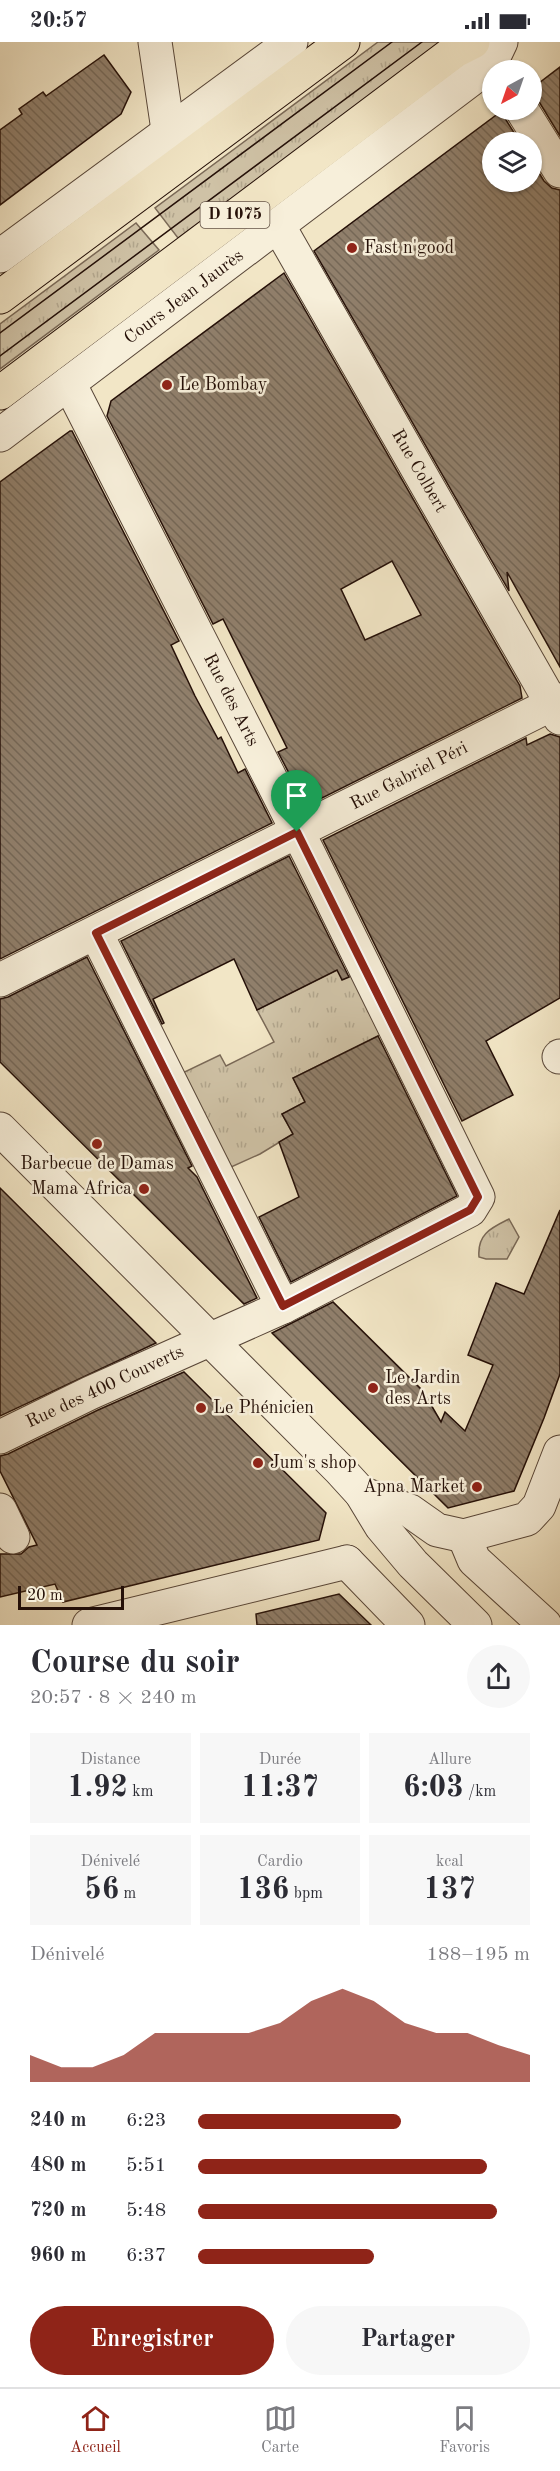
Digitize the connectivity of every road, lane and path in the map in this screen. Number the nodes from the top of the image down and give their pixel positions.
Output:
1 (155, 42) edge
2 (291, 42) edge
3 (343, 42) edge
4 (489, 55) edge
5 (528, 120) edge
6 (168, 130) junction
7 (560, 171) edge
8 (278, 225) junction
9 (0, 256) edge
10 (0, 297) edge
11 (69, 383) junction
12 (0, 393) edge
13 (0, 435) edge
14 (557, 707) edge
15 (297, 832) junction
16 (96, 933) junction
17 (0, 980) edge
18 (0, 1129) edge
19 (283, 1306) junction
20 (211, 1339) junction
21 (0, 1437) edge
22 (560, 1452) edge
23 (361, 1492) junction
24 (381, 1526) junction
25 (464, 1536) junction
26 (346, 1562) junction
27 (89, 1625) edge
28 (408, 1625) edge
29 (475, 1625) edge
30 (545, 1625) edge

1 - 6 street
2 - 6 street
3 - 10 main road
4 - 8 street, Cours Jean Jaurès
4 - 12 main road, Cours Jean Jaurès / D 1075
5 - 7 street
6 - 9 street
8 - 11 street, Cours Jean Jaurès
8 - 14 street, Rue Colbert
11 - 13 street, Cours Jean Jaurès
11 - 15 street, Rue des Arts
14 - 15 street, Rue Gabriel Péri
15 - 16 street, Rue Gabriel Péri
15 - 19 street, Rue des Arts
16 - 17 street, Rue Gabriel Péri
16 - 19 street
18 - 20 street
19 - 20 street, Rue des Arts
20 - 21 street, Rue des 400 Couverts
20 - 23 street
22 - 25 street
23 - 24 street
23 - 25 street
24 - 26 street
24 - 29 street
25 - 30 street
26 - 27 street
26 - 28 street

